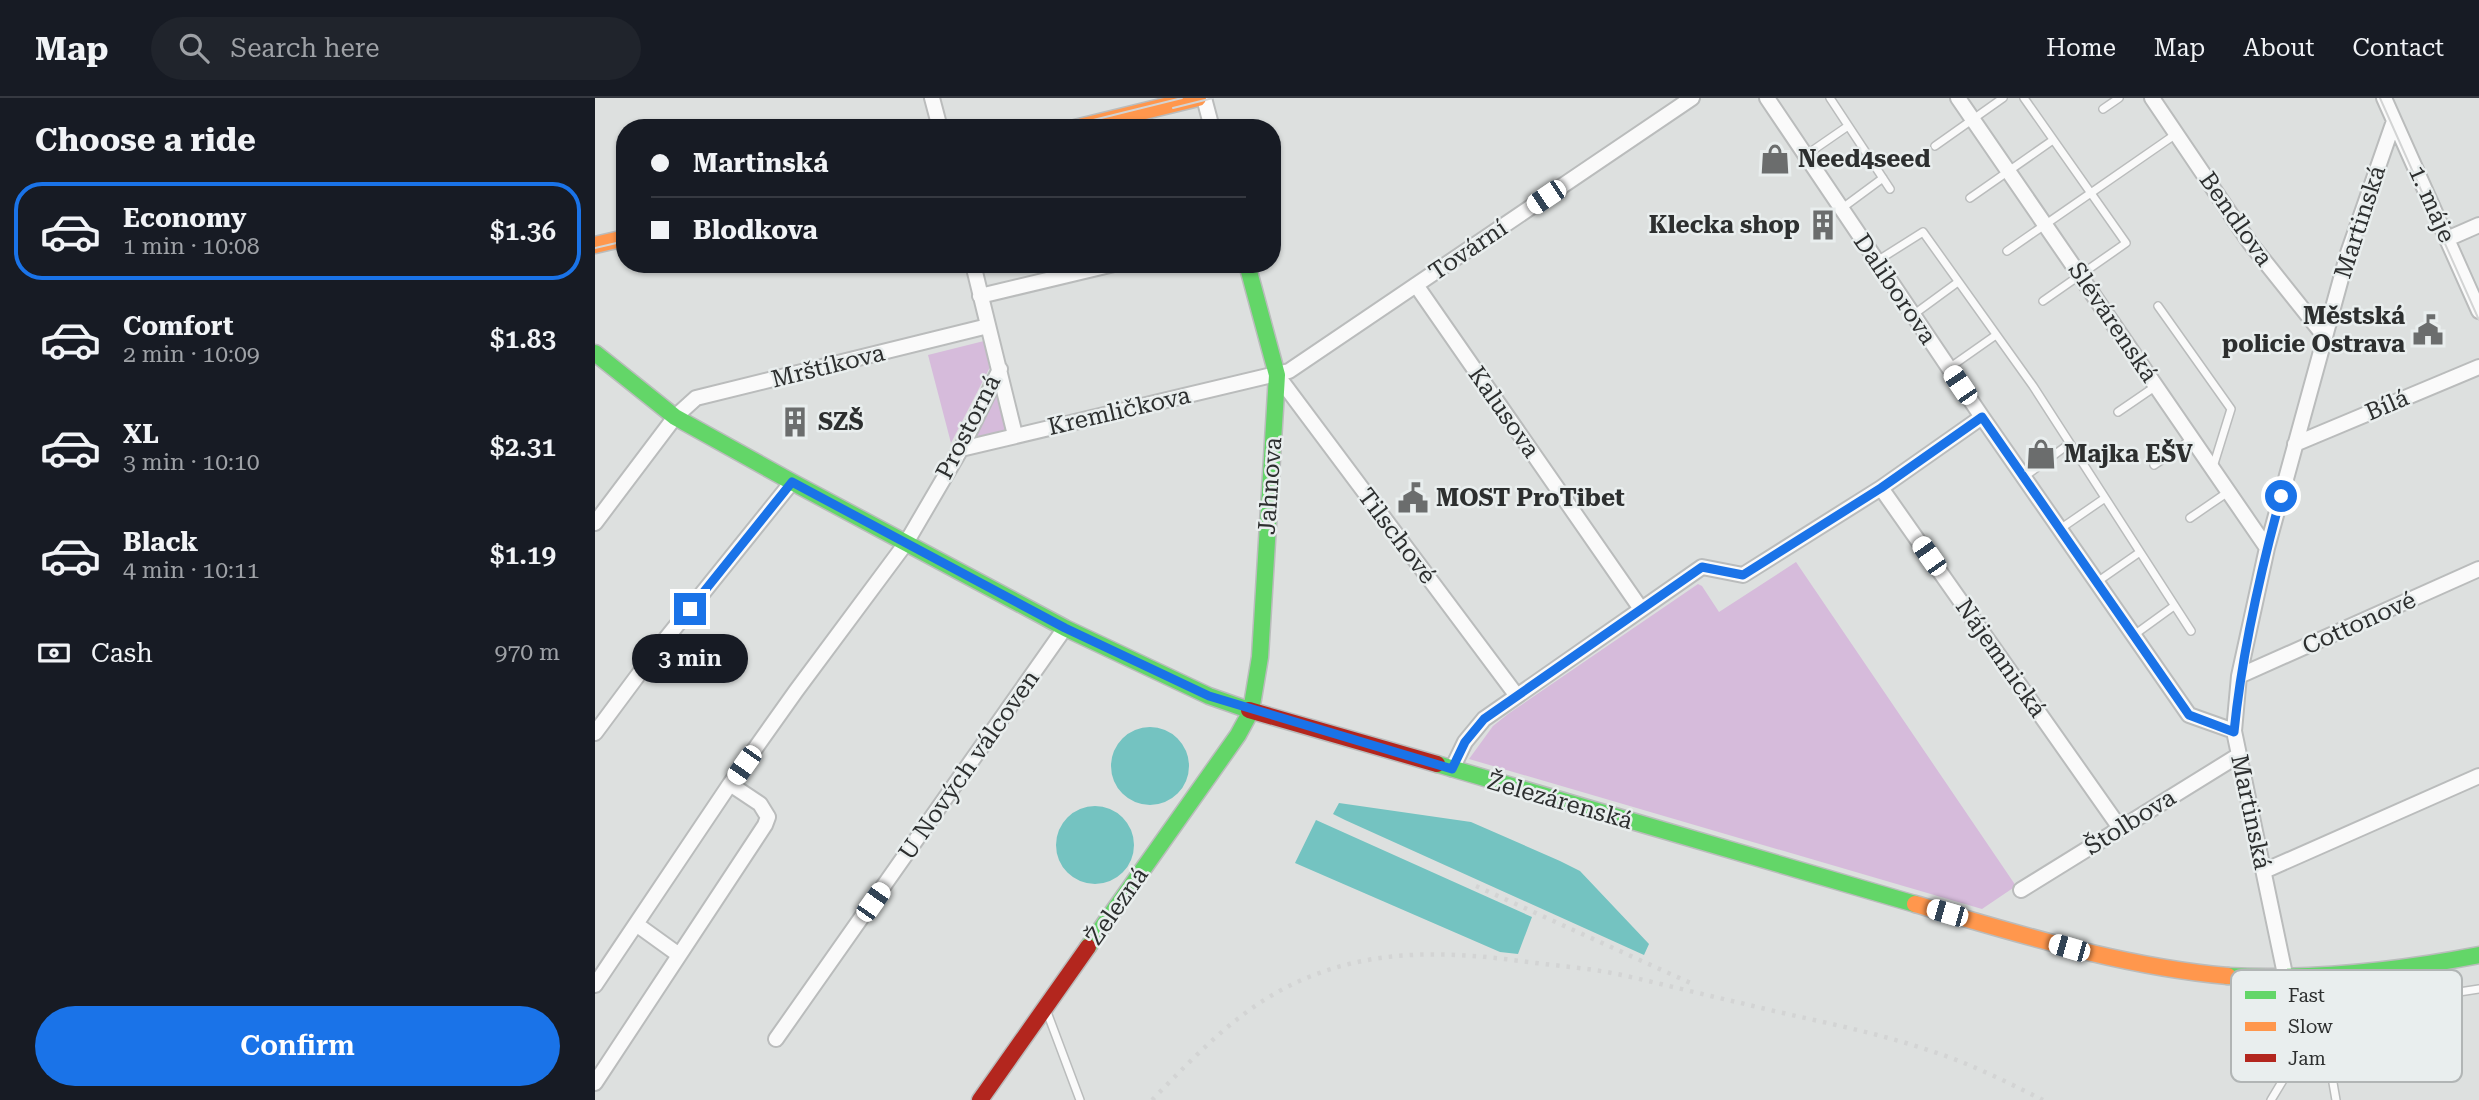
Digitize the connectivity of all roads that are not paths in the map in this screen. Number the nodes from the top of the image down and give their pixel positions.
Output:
1 (932, 98) edge
2 (1198, 98) edge
3 (1204, 98) edge
4 (1692, 98) edge
5 (1830, 98) edge
6 (1958, 98) edge
7 (2003, 98) edge
8 (2024, 98) edge
9 (2119, 98) edge
10 (2152, 98) edge
11 (2384, 98) edge
12 (1772, 100) edge
13 (2103, 109) dead end
14 (938, 119) edge
15 (1112, 119) edge
16 (1210, 119) edge
17 (1973, 119) junction
18 (2394, 121) junction
19 (1848, 126) junction
20 (2176, 134) junction
21 (2053, 140) junction
22 (1935, 146) dead end
23 (1805, 156) junction
24 (2008, 171) junction
25 (1883, 178) junction
26 (1889, 189) dead end
27 (2090, 193) junction
28 (1971, 198) dead end
29 (1841, 209) junction
30 (2045, 224) junction
31 (2479, 225) edge
32 (2447, 239) junction
33 (616, 240) edge
34 (595, 245) edge
35 (2007, 251) dead end
36 (1877, 261) junction
37 (974, 273) edge
38 (1076, 273) edge
39 (1249, 273) edge
40 (2081, 275) junction
41 (1958, 282) junction
42 (1416, 285) junction
43 (980, 296) junction
44 (2043, 301) dead end
45 (2158, 306) dead end
46 (2479, 311) edge
47 (1913, 315) junction
48 (988, 326) junction
49 (1996, 335) junction
50 (2325, 337) junction
51 (595, 354) edge
52 (2479, 367) edge
53 (1949, 368) junction
54 (1000, 369) junction
55 (1277, 375) junction
56 (2157, 385) junction
57 (2118, 412) dead end
58 (1982, 417) junction
59 (675, 418) junction
60 (1015, 435) junction
61 (2193, 439) junction
62 (2069, 444) junction
63 (2295, 444) junction
64 (961, 449) junction
65 (2154, 465) dead end
66 (2213, 468) junction
67 (2024, 477) junction
68 (792, 482) junction
69 (1881, 488) junction
70 (2229, 492) junction
71 (2105, 498) junction
72 (2190, 518) dead end
73 (595, 523) edge
74 (2060, 529) junction
75 (906, 543) junction
76 (2267, 548) junction
77 (2140, 552) junction
78 (2479, 569) edge
79 (2097, 582) junction
80 (2174, 606) junction
81 (1641, 609) junction
82 (1065, 628) junction
83 (2191, 631) dead end
84 (2134, 635) junction
85 (2239, 676) junction
86 (1517, 696) junction
87 (1251, 711) junction
88 (2234, 732) junction
89 (595, 733) edge
90 (2239, 755) junction
91 (1452, 769) junction
92 (2479, 776) edge
93 (730, 784) junction
94 (2120, 828) junction
95 (2264, 871) junction
96 (2021, 890) dead end
97 (636, 924) junction
98 (678, 955) junction
99 (2479, 955) edge
100 (2284, 970) edge
101 (2397, 970) edge
102 (2231, 976) edge
103 (595, 985) edge
104 (1045, 1008) junction
105 (776, 1039) dead end
106 (2282, 1082) edge
107 (2333, 1082) edge
108 (595, 1083) edge
109 (980, 1100) edge
110 (1080, 1100) edge
111 (2271, 1100) edge
112 (2336, 1100) edge

1 - 14 street
2 - 15 street
3 - 16 street
4 - 42 street, Tovární
5 - 19 lane
6 - 17 street, Slévárenská
7 - 17 lane
8 - 21 lane
9 - 13 lane
10 - 20 street, Bendlova
11 - 18 street, 1. máje
12 - 23 street, Daliborova
17 - 22 lane
17 - 24 street, Slévárenská
18 - 32 street, 1. máje
18 - 50 street, Martinská
19 - 23 lane
19 - 25 lane
20 - 27 lane
20 - 50 street, Bendlova
21 - 24 lane
21 - 27 lane
23 - 29 street, Daliborova
24 - 28 lane
24 - 30 street, Slévárenská
25 - 26 lane
25 - 29 lane
27 - 30 lane
27 - 40 lane
29 - 36 street, Daliborova
30 - 35 lane
30 - 40 street, Slévárenská
31 - 32 street
32 - 46 street, 1. máje
33 - 34 street
36 - 41 lane
36 - 47 street, Daliborova
37 - 43 street, Prostorná
38 - 43 street
39 - 55 street, Jahnova
40 - 44 lane
40 - 56 street, Slévárenská
41 - 47 lane
41 - 49 lane
42 - 55 street, Tovární
42 - 81 street, Kalusova
43 - 48 street, Prostorná
45 - 66 lane
47 - 53 street, Daliborova
48 - 54 street, Prostorná
48 - 59 street, Mrštíkova
49 - 53 lane
49 - 62 lane
50 - 63 street, Martinská
51 - 59 street, Železárenská
52 - 63 street, Bílá
53 - 58 street, Daliborova
54 - 60 street
54 - 64 street, Prostorná
55 - 60 street, Kremličkova
55 - 86 street, Tilschové
55 - 87 street, Jahnova
56 - 57 lane
56 - 61 street, Slévárenská
58 - 67 street, Daliborova
58 - 69 street
59 - 68 street, Železárenská
59 - 73 street, Mrštíkova
60 - 64 street, Kremličkova
61 - 65 lane
61 - 66 street, Slévárenská
62 - 67 lane
62 - 71 lane
63 - 76 street, Martinská
64 - 75 street, Prostorná
66 - 70 street, Slévárenská
67 - 74 street, Daliborova
68 - 75 street, Železárenská
68 - 89 street
69 - 81 street
69 - 94 street, Nájemnická
70 - 72 lane
70 - 76 street, Slévárenská
71 - 74 lane
71 - 77 lane
74 - 79 street, Daliborova
75 - 82 street, Železárenská
75 - 93 street, Prostorná
76 - 85 street, Martinská
77 - 79 lane
77 - 80 lane
78 - 85 street, Cottonové
79 - 84 street, Daliborova
80 - 83 lane
80 - 84 lane
81 - 86 street
82 - 87 street, Železárenská
82 - 105 street, U Nových válcoven
84 - 88 street, Daliborova
85 - 88 street, Martinská
86 - 91 street
87 - 91 street, Železárenská
87 - 104 street, Železná
88 - 90 street, Martinská
90 - 94 street, Štolbova
90 - 95 street, Martinská
91 - 102 street, Železárenská
92 - 95 street
93 - 97 street, Prostorná
93 - 98 street
94 - 96 street, Štolbova
95 - 100 street, Martinská
97 - 98 street
97 - 103 street, Prostorná
98 - 108 street
99 - 101 street, Železárenská
104 - 109 street, Železná
104 - 110 lane
106 - 111 lane
107 - 112 lane

